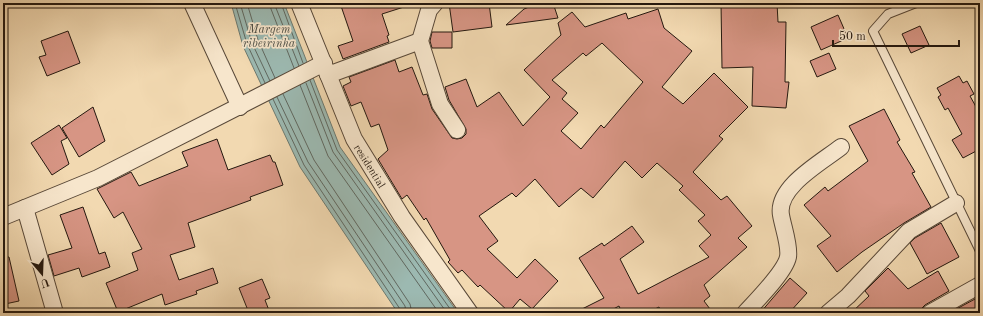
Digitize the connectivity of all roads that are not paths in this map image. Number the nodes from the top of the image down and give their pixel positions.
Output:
1 (192, 3) edge
2 (299, 3) edge
3 (435, 3) edge
4 (916, 3) edge
5 (420, 41) junction
6 (322, 69) junction
7 (240, 107) junction
8 (457, 130) dead end
9 (842, 147) dead end
10 (956, 203) junction
11 (25, 208) junction
12 (3, 217) edge
13 (980, 251) edge
14 (980, 285) edge
15 (55, 313) edge
16 (470, 313) edge
17 (745, 313) edge
18 (828, 313) edge
19 (930, 313) edge

1 - 7 street
2 - 6 street, residential
3 - 5 street
4 - 10 lane
5 - 6 street
5 - 8 street
6 - 7 street
6 - 16 street, residential
7 - 11 street
9 - 17 street
10 - 13 lane
10 - 18 street
11 - 12 street
11 - 15 street
14 - 19 street

